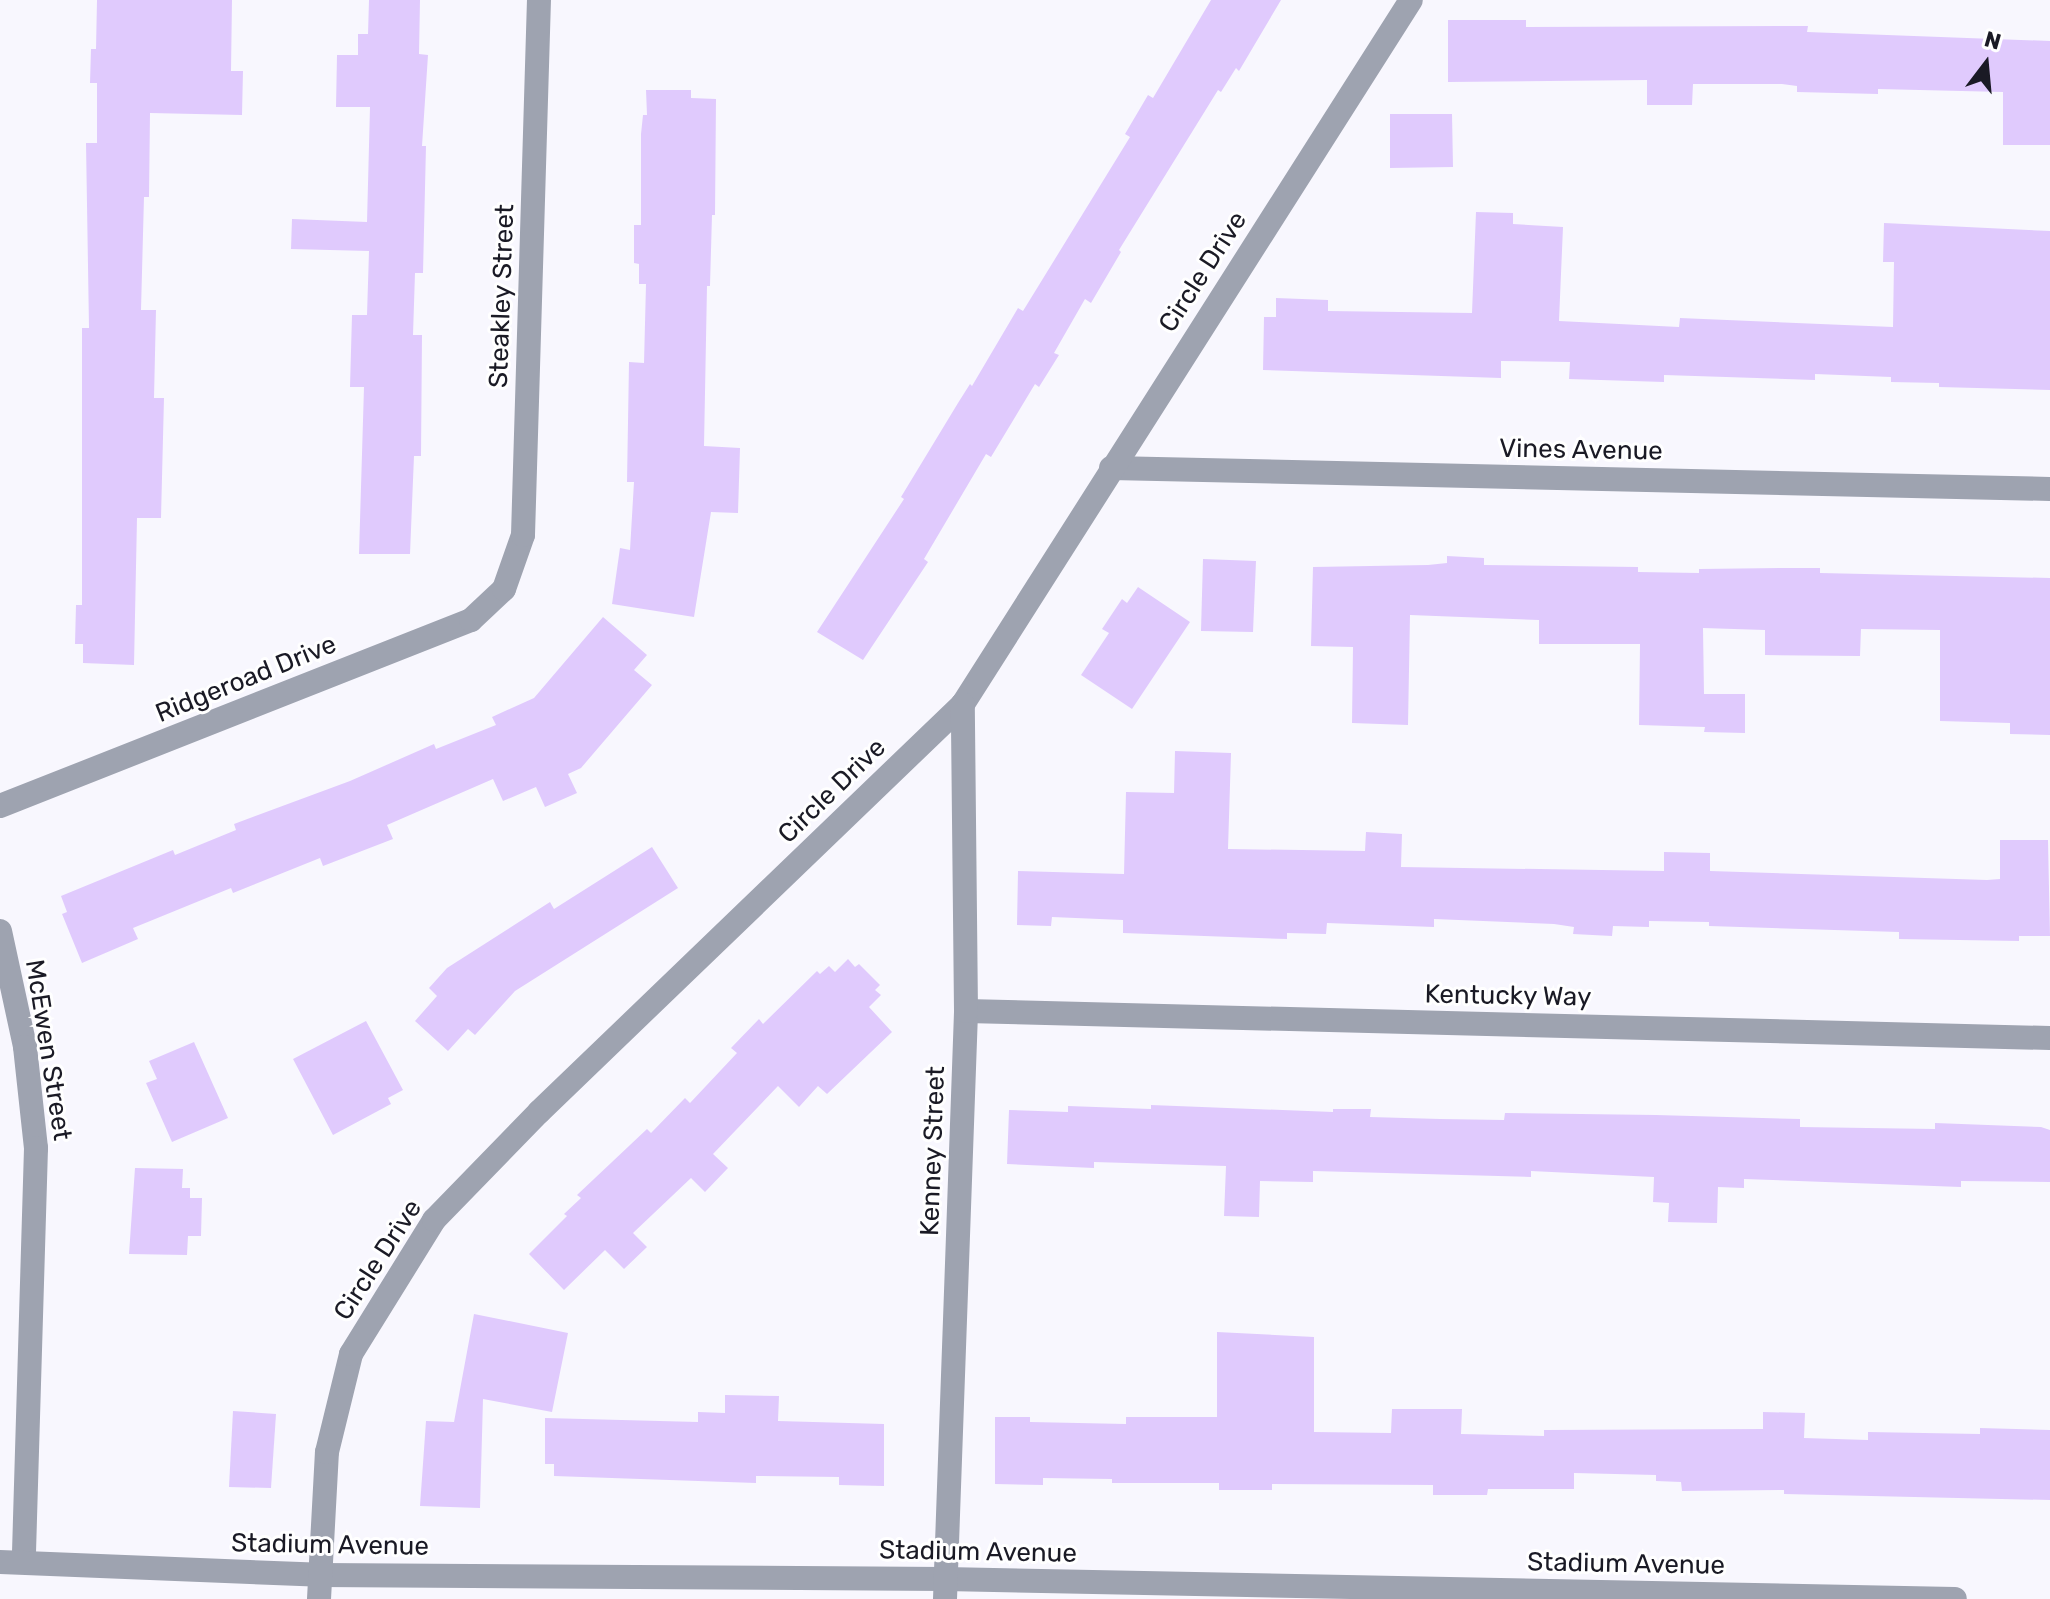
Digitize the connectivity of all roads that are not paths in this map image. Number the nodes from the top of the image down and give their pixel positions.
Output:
1 (539, 0) edge
2 (1411, 0) edge
3 (1111, 468) junction
4 (2050, 489) edge
5 (504, 589) joint
6 (963, 704) junction
7 (0, 806) edge
8 (0, 931) edge
9 (966, 1011) junction
10 (2050, 1038) edge
11 (12, 1562) edge
12 (320, 1587) edge
13 (945, 1589) edge
14 (1955, 1599) edge

1 - 5 street, Steakley Street
2 - 3 street, Circle Drive
3 - 4 street, Vines Avenue
3 - 6 street, Circle Drive
5 - 7 street, Ridgeroad Drive
6 - 9 street, Kenney Street
6 - 12 street, Circle Drive
8 - 11 street, McEwen Street
9 - 10 street, Kentucky Way
9 - 13 street, Kenney Street
11 - 12 street, Stadium Avenue
12 - 13 street, Stadium Avenue
13 - 14 street, Stadium Avenue

